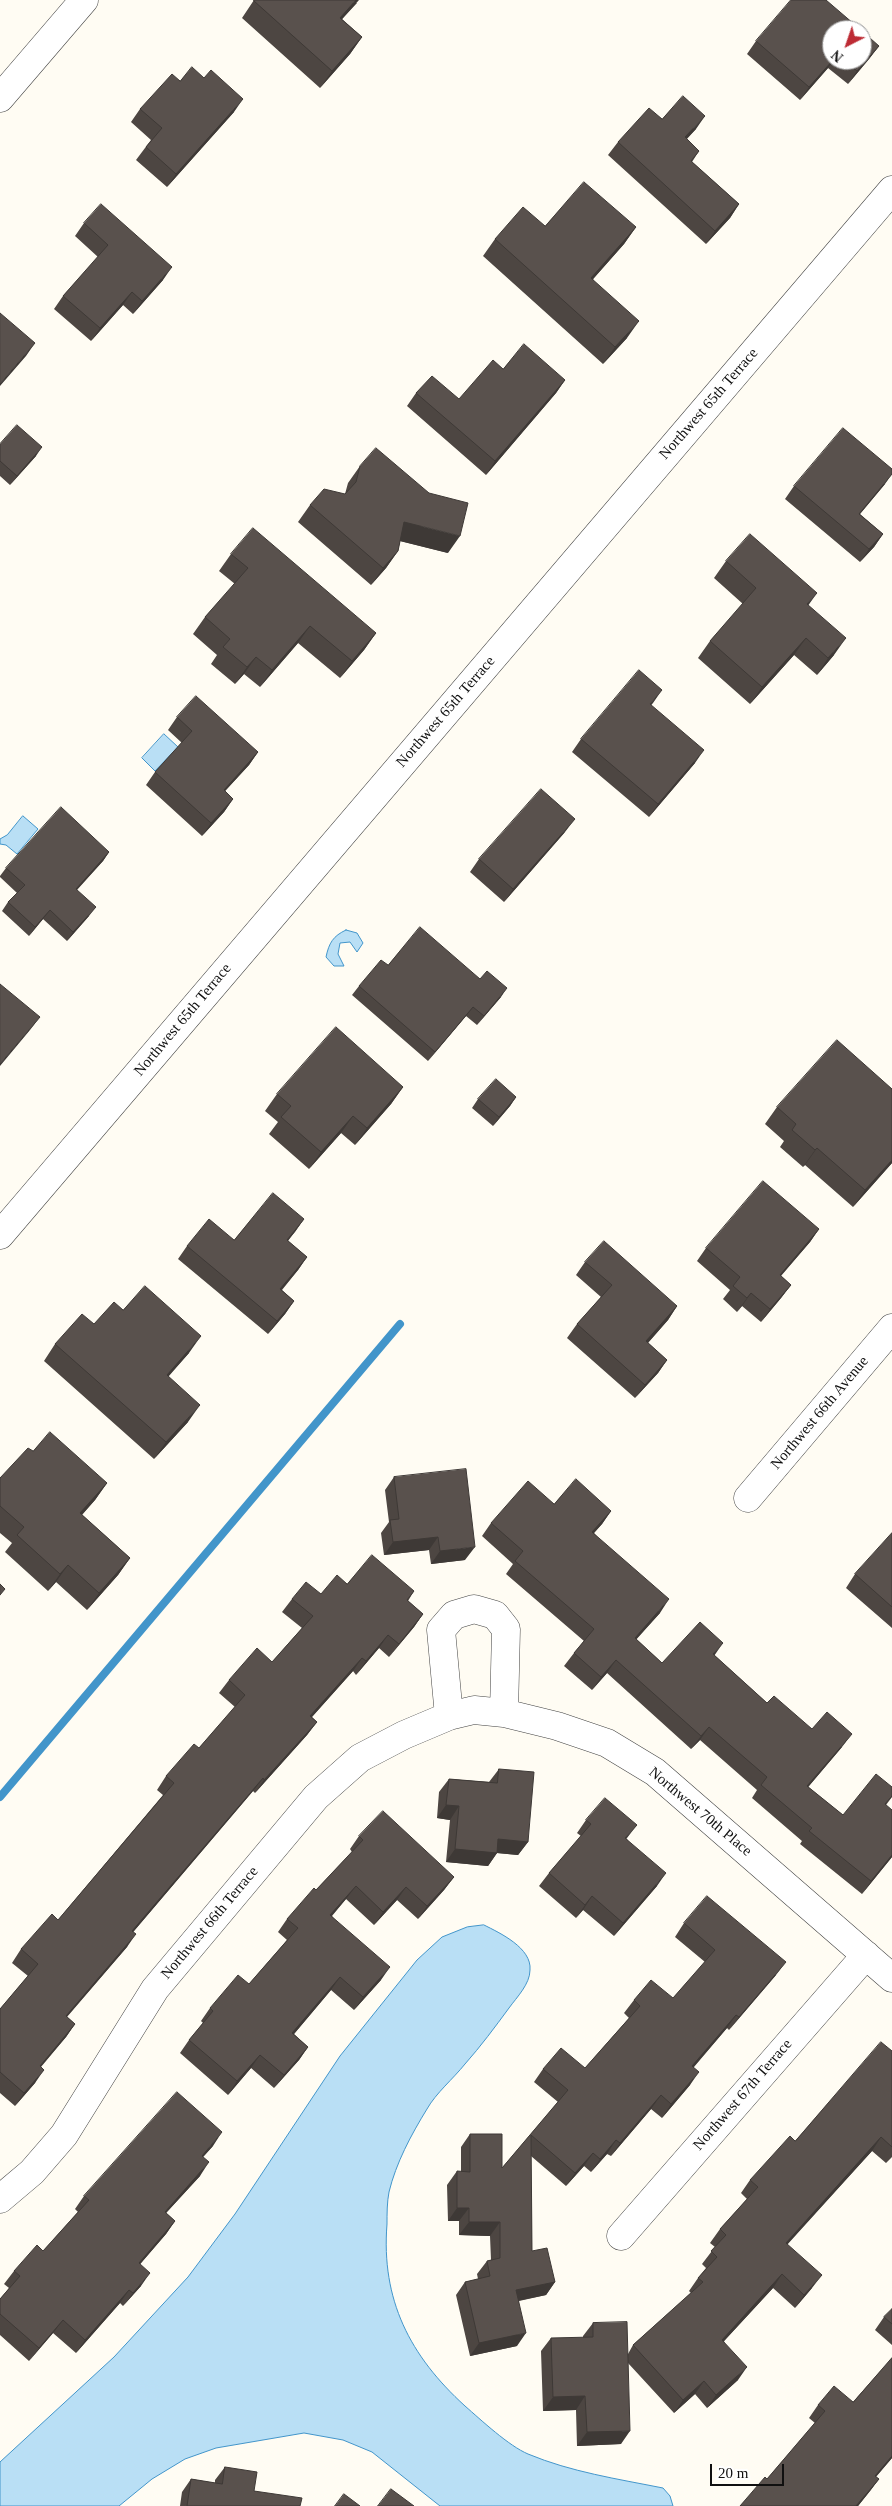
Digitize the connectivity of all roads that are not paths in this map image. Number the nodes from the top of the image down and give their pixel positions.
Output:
1 (84, 0) edge
2 (0, 98) edge
3 (892, 190) edge
4 (0, 1235) edge
5 (892, 1328) edge
6 (748, 1498) dead end
7 (461, 1713) junction
8 (504, 1713) junction
9 (866, 1955) junction
10 (892, 1978) edge
11 (0, 2199) edge
12 (621, 2236) dead end

1 - 2 street
3 - 4 street, Northwest 65th Terrace
5 - 6 street, Northwest 66th Avenue
7 - 8 street, Northwest 70th Place
7 - 8 street
7 - 11 street, Northwest 66th Terrace
8 - 9 street, Northwest 70th Place
9 - 10 street, Northwest 70th Place
9 - 12 street, Northwest 67th Terrace

